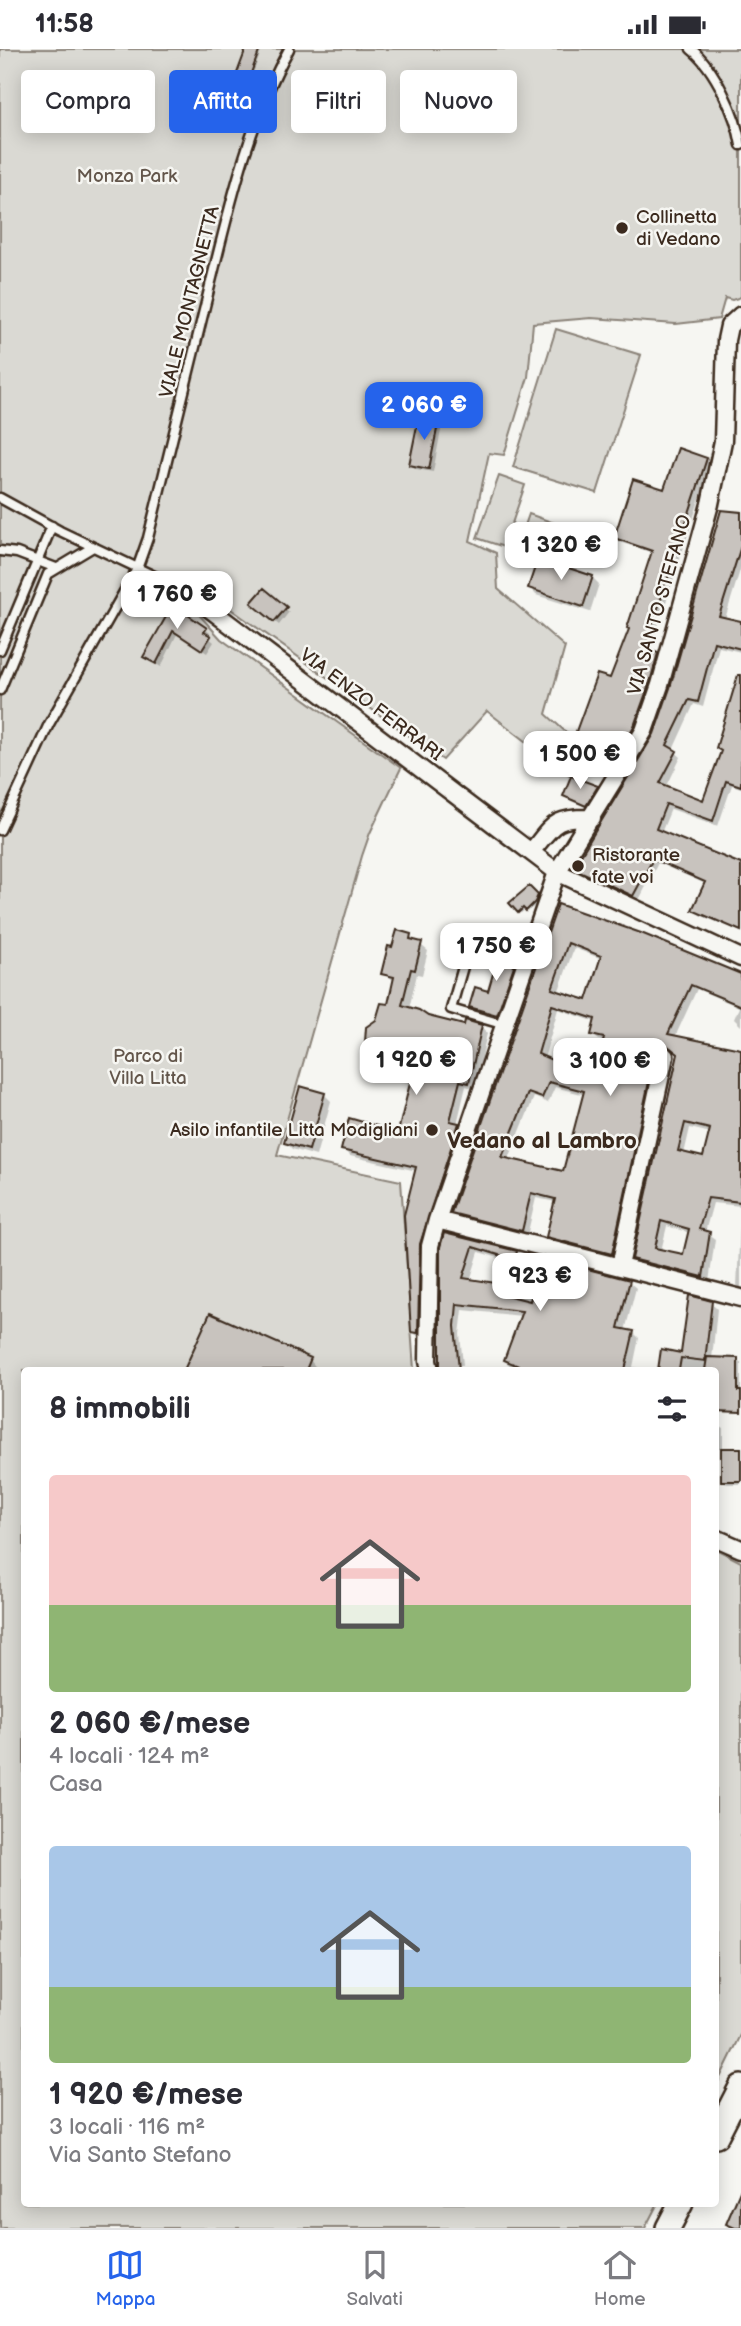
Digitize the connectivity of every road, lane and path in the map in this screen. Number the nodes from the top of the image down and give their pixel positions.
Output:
1 (289, 49) edge
2 (697, 50) edge
3 (740, 128) edge
4 (741, 145) edge
5 (741, 315) edge
6 (0, 498) edge
7 (52, 526) junction
8 (93, 547) junction
9 (0, 551) edge
10 (37, 561) junction
11 (55, 568) junction
12 (137, 569) junction
13 (186, 591) joint
14 (0, 650) edge
15 (0, 690) edge
16 (592, 818) junction
17 (0, 830) edge
18 (531, 852) junction
19 (557, 872) junction
20 (470, 942) dead end
21 (741, 958) edge
22 (505, 1025) junction
23 (665, 1056) dead end
24 (437, 1220) junction
25 (620, 1266) junction
26 (741, 1298) edge
27 (429, 1367) edge
28 (719, 1539) edge
29 (741, 1549) edge
30 (741, 2087) edge
31 (719, 2130) edge
32 (679, 2207) edge
33 (668, 2228) edge

1 - 12 lane, VIALE MONTAGNETTA
2 - 3 lane
3 - 4 lane
5 - 16 street, VIA SANTO STEFANO
6 - 7 lane
7 - 8 lane
7 - 10 lane
8 - 11 lane
8 - 12 lane
9 - 10 lane
10 - 11 lane
10 - 14 lane
11 - 15 lane
12 - 13 lane
12 - 17 lane, VIALE MONTAGNETTA
13 - 18 street, VIA ENZO FERRARI
16 - 18 street
16 - 19 street, VIA SANTO STEFANO
18 - 19 street, VIA ENZO FERRARI
19 - 21 street, VIA ENZO FERRARI
19 - 22 street, VIA SANTO STEFANO
20 - 22 lane
22 - 24 street, VIA SANTO STEFANO
23 - 25 street
24 - 25 street
24 - 27 street, VIA SANTO STEFANO
25 - 26 street
28 - 29 street
30 - 31 main road
32 - 33 main road

